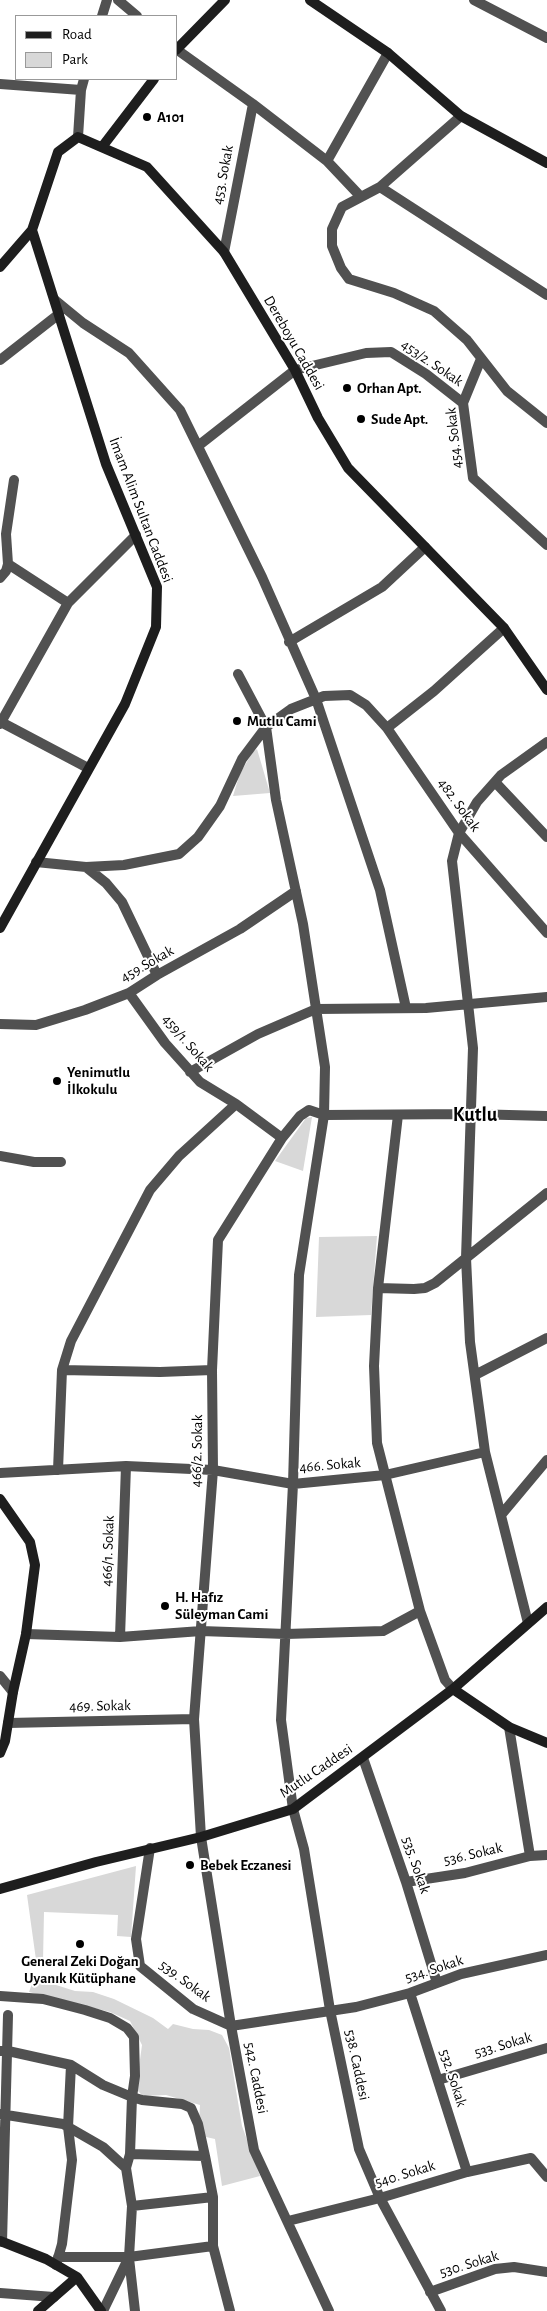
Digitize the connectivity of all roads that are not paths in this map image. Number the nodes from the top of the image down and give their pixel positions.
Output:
1 (107, 0) edge
2 (118, 0) edge
3 (225, 0) edge
4 (310, 0) edge
5 (474, 0) edge
6 (102, 15) edge
7 (136, 15) edge
8 (547, 38) edge
9 (178, 48) edge
10 (178, 51) edge
11 (388, 52) junction
12 (84, 80) edge
13 (153, 80) edge
14 (0, 84) edge
15 (81, 90) junction
16 (253, 104) junction
17 (461, 116) junction
18 (78, 136) junction
19 (102, 147) junction
20 (326, 162) junction
21 (547, 163) edge
22 (380, 187) junction
23 (361, 197) junction
24 (32, 230) junction
25 (224, 252) junction
26 (0, 267) edge
27 (547, 295) edge
28 (55, 300) junction
29 (58, 314) junction
30 (482, 359) junction
31 (0, 360) edge
32 (295, 370) junction
33 (463, 403) junction
34 (547, 422) edge
35 (198, 446) junction
36 (14, 480) dead end
37 (136, 535) junction
38 (547, 545) edge
39 (425, 547) junction
40 (8, 564) junction
41 (0, 578) edge
42 (68, 603) junction
43 (504, 628) junction
44 (289, 642) junction
45 (238, 674) dead end
46 (547, 690) edge
47 (316, 699) junction
48 (1, 723) edge
49 (266, 727) junction
50 (387, 728) junction
51 (547, 742) edge
52 (88, 768) junction
53 (495, 782) junction
54 (459, 833) junction
55 (547, 837) edge
56 (36, 862) junction
57 (86, 867) junction
58 (296, 891) junction
59 (0, 928) edge
60 (547, 933) edge
61 (157, 975) junction
62 (129, 993) junction
63 (547, 996) edge
64 (468, 1005) junction
65 (406, 1008) junction
66 (316, 1009) junction
67 (0, 1024) edge
68 (190, 1072) junction
69 (236, 1104) junction
70 (471, 1114) junction
71 (324, 1115) junction
72 (398, 1115) junction
73 (547, 1116) edge
74 (282, 1138) junction
75 (0, 1156) edge
76 (61, 1162) dead end
77 (547, 1192) edge
78 (466, 1258) junction
79 (378, 1288) junction
80 (547, 1338) edge
81 (62, 1370) junction
82 (212, 1370) junction
83 (474, 1375) junction
84 (485, 1452) junction
85 (547, 1460) edge
86 (126, 1466) junction
87 (58, 1470) junction
88 (213, 1470) junction
89 (0, 1472) edge
90 (385, 1475) junction
91 (293, 1484) junction
92 (0, 1499) edge
93 (501, 1515) junction
94 (547, 1607) edge
95 (420, 1611) junction
96 (528, 1623) junction
97 (201, 1630) junction
98 (26, 1634) junction
99 (286, 1634) junction
100 (120, 1637) junction
101 (0, 1676) edge
102 (452, 1690) junction
103 (12, 1692) junction
104 (194, 1719) junction
105 (8, 1723) junction
106 (509, 1727) junction
107 (547, 1743) edge
108 (0, 1753) edge
109 (363, 1758) junction
110 (293, 1809) junction
111 (201, 1837) junction
112 (150, 1848) junction
113 (547, 1855) edge
114 (530, 1856) junction
115 (406, 1882) junction
116 (0, 1889) edge
117 (547, 1955) edge
118 (437, 1983) junction
119 (410, 1993) junction
120 (0, 1996) edge
121 (330, 2010) junction
122 (8, 2014) dead end
123 (231, 2026) junction
124 (547, 2048) edge
125 (4, 2051) edge
126 (71, 2066) junction
127 (438, 2080) junction
128 (132, 2096) junction
129 (2, 2114) edge
130 (68, 2127) junction
131 (130, 2154) junction
132 (205, 2156) junction
133 (126, 2168) junction
134 (467, 2172) junction
135 (547, 2177) edge
136 (212, 2197) junction
137 (380, 2198) junction
138 (132, 2206) junction
139 (288, 2221) junction
140 (1, 2242) edge
141 (214, 2246) junction
142 (129, 2257) junction
143 (57, 2261) junction
144 (547, 2272) edge
145 (76, 2278) junction
146 (430, 2292) junction
147 (0, 2294) edge
148 (54, 2297) junction
149 (38, 2311) edge
150 (102, 2311) edge
151 (135, 2311) edge
152 (230, 2311) edge
153 (329, 2311) edge
154 (441, 2311) edge

1 - 6 street
2 - 7 street
3 - 9 street
4 - 11 street
5 - 8 street
10 - 16 street
11 - 17 street
11 - 20 street
12 - 15 street
13 - 19 street
14 - 15 street
15 - 18 street
16 - 20 street
16 - 25 street, 453. Sokak
17 - 21 street
17 - 22 street
18 - 19 street, Dereboyu Caddesi
18 - 24 street
19 - 25 street, Dereboyu Caddesi
20 - 23 street
22 - 23 street
22 - 27 street
23 - 30 street
24 - 26 street
24 - 28 street, İmam Alim Sultan Caddesi
25 - 32 street, Dereboyu Caddesi
28 - 29 street, İmam Alim Sultan Caddesi
28 - 35 street
29 - 31 street
29 - 37 street, İmam Alim Sultan Caddesi
30 - 33 street, 454. Sokak
30 - 34 street
32 - 33 street, 453/2. Sokak
32 - 35 street
32 - 39 street, Dereboyu Caddesi
33 - 38 street, 454. Sokak
35 - 44 street
36 - 40 street
37 - 42 street
37 - 52 street, İmam Alim Sultan Caddesi
39 - 43 street, Dereboyu Caddesi
39 - 44 street
40 - 41 street
40 - 42 street
42 - 48 street
43 - 46 street, Dereboyu Caddesi
43 - 50 street
44 - 47 street
45 - 49 street
47 - 49 street
47 - 50 street, 482. Sokak
47 - 65 street
48 - 52 street
49 - 57 street
49 - 58 street, 538. Caddesi
50 - 54 street, 482. Sokak
51 - 53 street
52 - 56 street, İmam Alim Sultan Caddesi
53 - 54 street
53 - 55 street
54 - 60 street, 482. Sokak
54 - 64 street
56 - 57 street
56 - 59 street, İmam Alim Sultan Caddesi
57 - 61 street
58 - 61 street, 459.Sokak
58 - 66 street, 538. Caddesi
61 - 62 street, 459.Sokak
62 - 67 street, 459.Sokak
62 - 68 street, 459/1. Sokak
63 - 64 street
64 - 65 street
64 - 70 street
65 - 66 street
66 - 68 street
66 - 71 street, 538. Caddesi
68 - 69 street, 459/1. Sokak
69 - 74 street, 459/1. Sokak
69 - 81 street
70 - 72 street
70 - 73 street
70 - 78 street
71 - 72 street
71 - 74 street, 466/2. Sokak
71 - 91 street, 538. Caddesi
72 - 79 street
74 - 82 street, 466/2. Sokak
75 - 76 street
77 - 78 street
78 - 79 street
78 - 83 street
79 - 90 street
80 - 83 street
81 - 82 street
81 - 87 street
82 - 88 street, 466/2. Sokak
83 - 84 street
84 - 90 street, 466. Sokak
84 - 93 street
85 - 93 street
86 - 87 street, 466. Sokak
86 - 88 street, 466. Sokak
86 - 100 street, 466/1. Sokak
87 - 89 street, 466. Sokak
88 - 91 street, 466. Sokak
88 - 97 street, 466/2. Sokak
90 - 91 street, 466. Sokak
90 - 95 street
91 - 99 street, 538. Caddesi
92 - 98 street
93 - 96 street
94 - 96 street, Mutlu Caddesi
95 - 99 street
95 - 102 street
96 - 102 street, Mutlu Caddesi
97 - 99 street
97 - 100 street
97 - 104 street, 466/2. Sokak
98 - 100 street
98 - 103 street
99 - 110 street, 538. Caddesi
101 - 103 street
102 - 106 street
102 - 109 street, Mutlu Caddesi
103 - 105 street
104 - 105 street, 469. Sokak
104 - 111 street, 466/2. Sokak
105 - 108 street
106 - 107 street
106 - 114 street
109 - 110 street, Mutlu Caddesi
109 - 115 street, 535. Sokak
110 - 111 street, Mutlu Caddesi
110 - 121 street, 538. Caddesi
111 - 112 street, Mutlu Caddesi
111 - 123 street, 542. Caddesi
112 - 116 street, Mutlu Caddesi
112 - 123 street, 539. Sokak
113 - 114 street, 536. Sokak
114 - 115 street, 536. Sokak
115 - 118 street, 535. Sokak
117 - 118 street, 534. Sokak
118 - 119 street, 534. Sokak
119 - 121 street, 534. Sokak
119 - 127 street, 532. Sokak
120 - 128 street
121 - 123 street
121 - 137 street, 538. Caddesi
122 - 125 street
123 - 139 street, 542. Caddesi
124 - 127 street, 533. Sokak
125 - 126 street
125 - 129 street
126 - 128 street
126 - 130 street
127 - 134 street, 532. Sokak
128 - 131 street
128 - 132 street
129 - 130 street
129 - 140 street
130 - 133 street
130 - 143 street
131 - 132 street
131 - 133 street
132 - 136 street
133 - 138 street
134 - 135 street, 540. Sokak
134 - 137 street, 540. Sokak
136 - 138 street
136 - 141 street
137 - 139 street, 540. Sokak
137 - 146 street, 538. Caddesi
138 - 142 street
139 - 153 street, 542. Caddesi
140 - 143 street
141 - 142 street
141 - 152 street
142 - 143 street
142 - 150 street
142 - 151 street
143 - 145 street
144 - 146 street, 530. Sokak
145 - 148 street
145 - 150 street
146 - 154 street, 538. Caddesi
147 - 148 street
148 - 149 street

